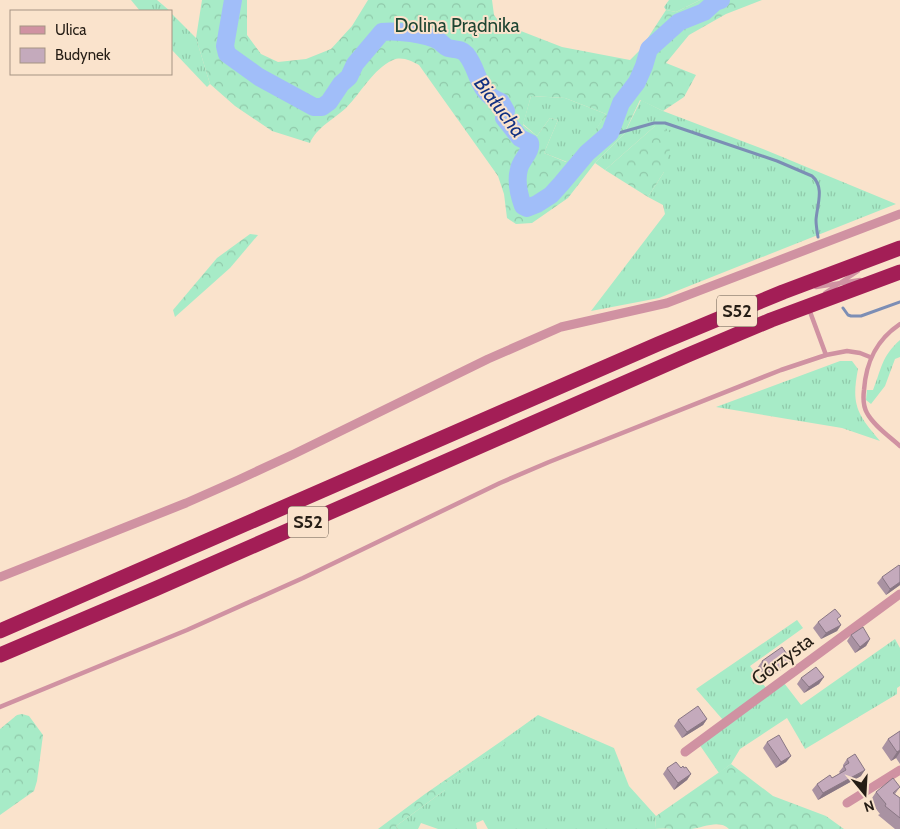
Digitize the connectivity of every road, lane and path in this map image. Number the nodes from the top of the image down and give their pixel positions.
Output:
1 (900, 214) edge
2 (893, 250) edge
3 (897, 273) edge
4 (838, 283) junction
5 (783, 292) junction
6 (808, 306) junction
7 (900, 324) edge
8 (826, 355) junction
9 (870, 357) junction
10 (900, 446) edge
11 (0, 577) edge
12 (900, 594) edge
13 (0, 631) edge
14 (0, 654) edge
15 (0, 707) edge
16 (685, 752) dead end
17 (900, 770) edge
18 (847, 803) dead end

1 - 11 street
2 - 4 lane
2 - 5 highway, S52
3 - 4 lane
3 - 6 highway, S52
4 - 5 lane
4 - 6 lane
5 - 13 highway, S52
6 - 8 lane
6 - 14 highway, S52
7 - 9 lane
8 - 9 lane
8 - 15 lane
9 - 10 lane
12 - 16 street, Górzysta
17 - 18 street

